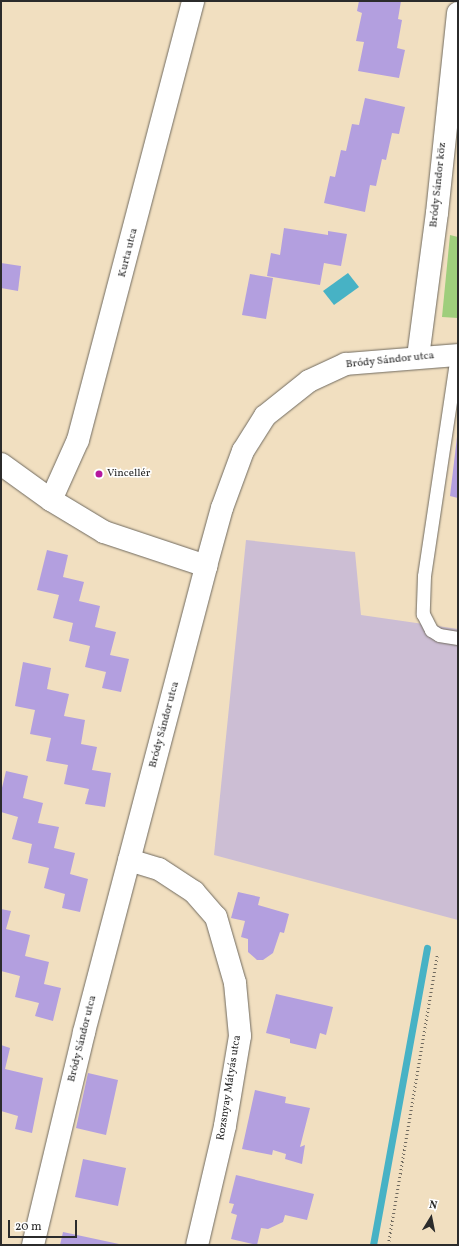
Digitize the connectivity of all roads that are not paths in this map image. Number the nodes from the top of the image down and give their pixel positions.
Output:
1 (193, 1) edge
2 (458, 13) edge
3 (457, 355) edge
4 (418, 357) junction
5 (1, 464) edge
6 (51, 500) junction
7 (206, 566) junction
8 (458, 638) edge
9 (129, 860) junction
10 (33, 1245) edge
11 (197, 1245) edge

1 - 6 street, Kurta utca
2 - 4 street, Bródy Sándor köz
3 - 4 street, Bródy Sándor utca
3 - 8 lane
4 - 7 street, Bródy Sándor utca
5 - 6 street
6 - 7 street
7 - 9 street, Bródy Sándor utca
9 - 10 street, Bródy Sándor utca
9 - 11 street, Rozsnyay Mátyás utca

